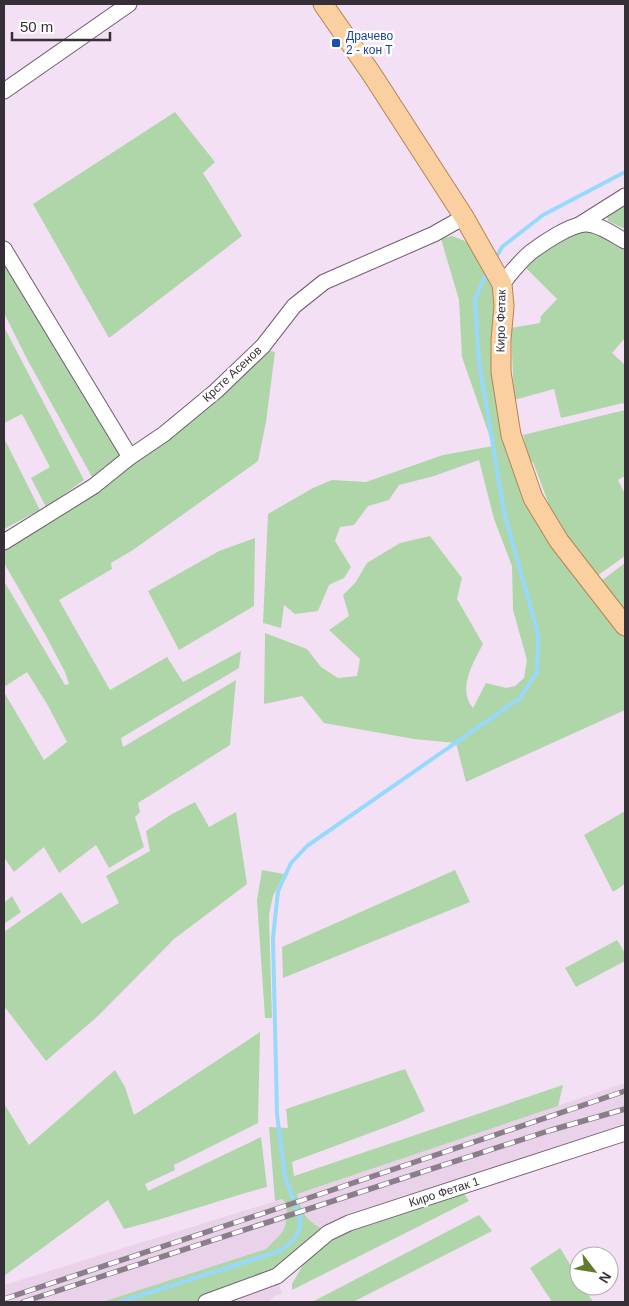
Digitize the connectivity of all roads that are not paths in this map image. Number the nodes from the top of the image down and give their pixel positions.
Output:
1 (129, 4) edge
2 (323, 4) edge
3 (4, 91) edge
4 (625, 196) edge
5 (464, 217) junction
6 (579, 225) junction
7 (625, 241) edge
8 (4, 249) edge
9 (502, 284) junction
10 (130, 457) junction
11 (4, 542) edge
12 (625, 626) edge
13 (625, 1133) edge
14 (206, 1302) edge

1 - 3 street
2 - 5 main road, Киро Фетак
4 - 6 street
5 - 9 main road, Киро Фетак
5 - 10 street, Крсте Асенов
6 - 7 street
6 - 9 street
8 - 10 street
9 - 12 main road, Киро Фетак
10 - 11 street, Крсте Асенов
13 - 14 street, Киро Фетак 1

